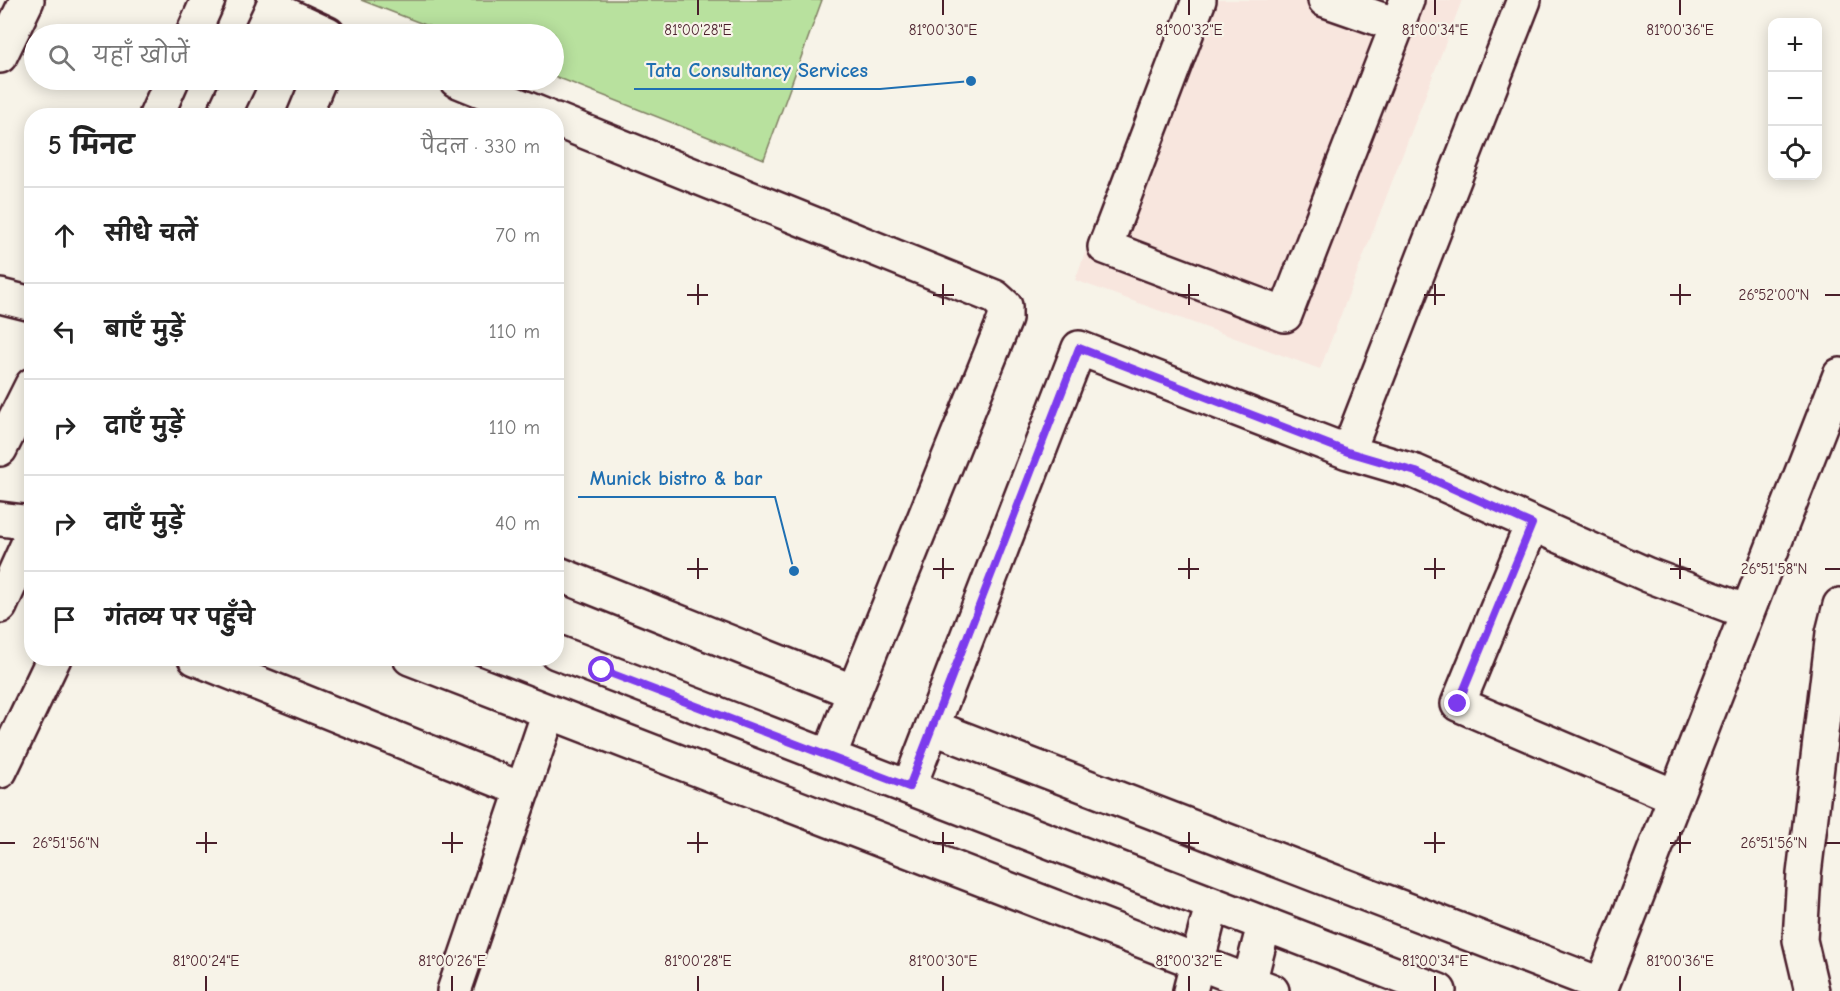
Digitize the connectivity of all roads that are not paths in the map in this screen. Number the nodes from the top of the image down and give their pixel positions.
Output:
1 (27, 0) edge
2 (208, 0) edge
3 (1199, 0) edge
4 (1325, 0) edge
5 (1524, 0) edge
6 (1402, 13) edge
7 (269, 14) edge
8 (197, 24) edge
9 (298, 24) edge
10 (0, 56) edge
11 (168, 90) edge
12 (235, 90) edge
13 (315, 90) edge
14 (481, 90) edge
15 (160, 108) edge
16 (227, 108) edge
17 (307, 108) edge
18 (525, 108) edge
19 (564, 123) edge
20 (0, 296) edge
21 (24, 302) edge
22 (1840, 375) edge
23 (24, 401) edge
24 (0, 449) edge
25 (1348, 452) junction
26 (0, 519) edge
27 (24, 522) edge
28 (1532, 524) junction
29 (24, 553) edge
30 (564, 576) edge
31 (1840, 605) edge
32 (0, 606) edge
33 (1748, 612) junction
34 (564, 655) edge
35 (50, 666) edge
36 (215, 666) edge
37 (431, 666) edge
38 (854, 692) junction
39 (549, 712) junction
40 (932, 727) junction
41 (829, 757) junction
42 (0, 771) edge
43 (909, 787) junction
44 (523, 790) junction
45 (1676, 797) junction
46 (1212, 905) junction
47 (1264, 925) junction
48 (1194, 977) edge
49 (1256, 988) edge
50 (1601, 988) edge
51 (454, 991) edge
52 (1439, 991) edge
53 (1812, 991) edge

1 - 10 street
2 - 8 street
3 - 6 street
4 - 6 street
5 - 25 street
7 - 9 street
11 - 15 street
12 - 16 street
13 - 17 street
14 - 18 street
19 - 38 street
20 - 21 street
22 - 33 street
23 - 24 street
25 - 28 street
25 - 40 street
26 - 27 street
28 - 33 street
28 - 45 street
29 - 32 street
30 - 38 street
31 - 53 street
33 - 45 street
34 - 41 street
35 - 42 street
36 - 44 street
37 - 39 street
38 - 41 street
39 - 44 street
39 - 48 street
40 - 43 street
40 - 50 street
41 - 43 street
43 - 46 street
44 - 51 street
45 - 50 street
46 - 47 street
46 - 48 street
47 - 49 street
47 - 52 street
48 - 49 street

